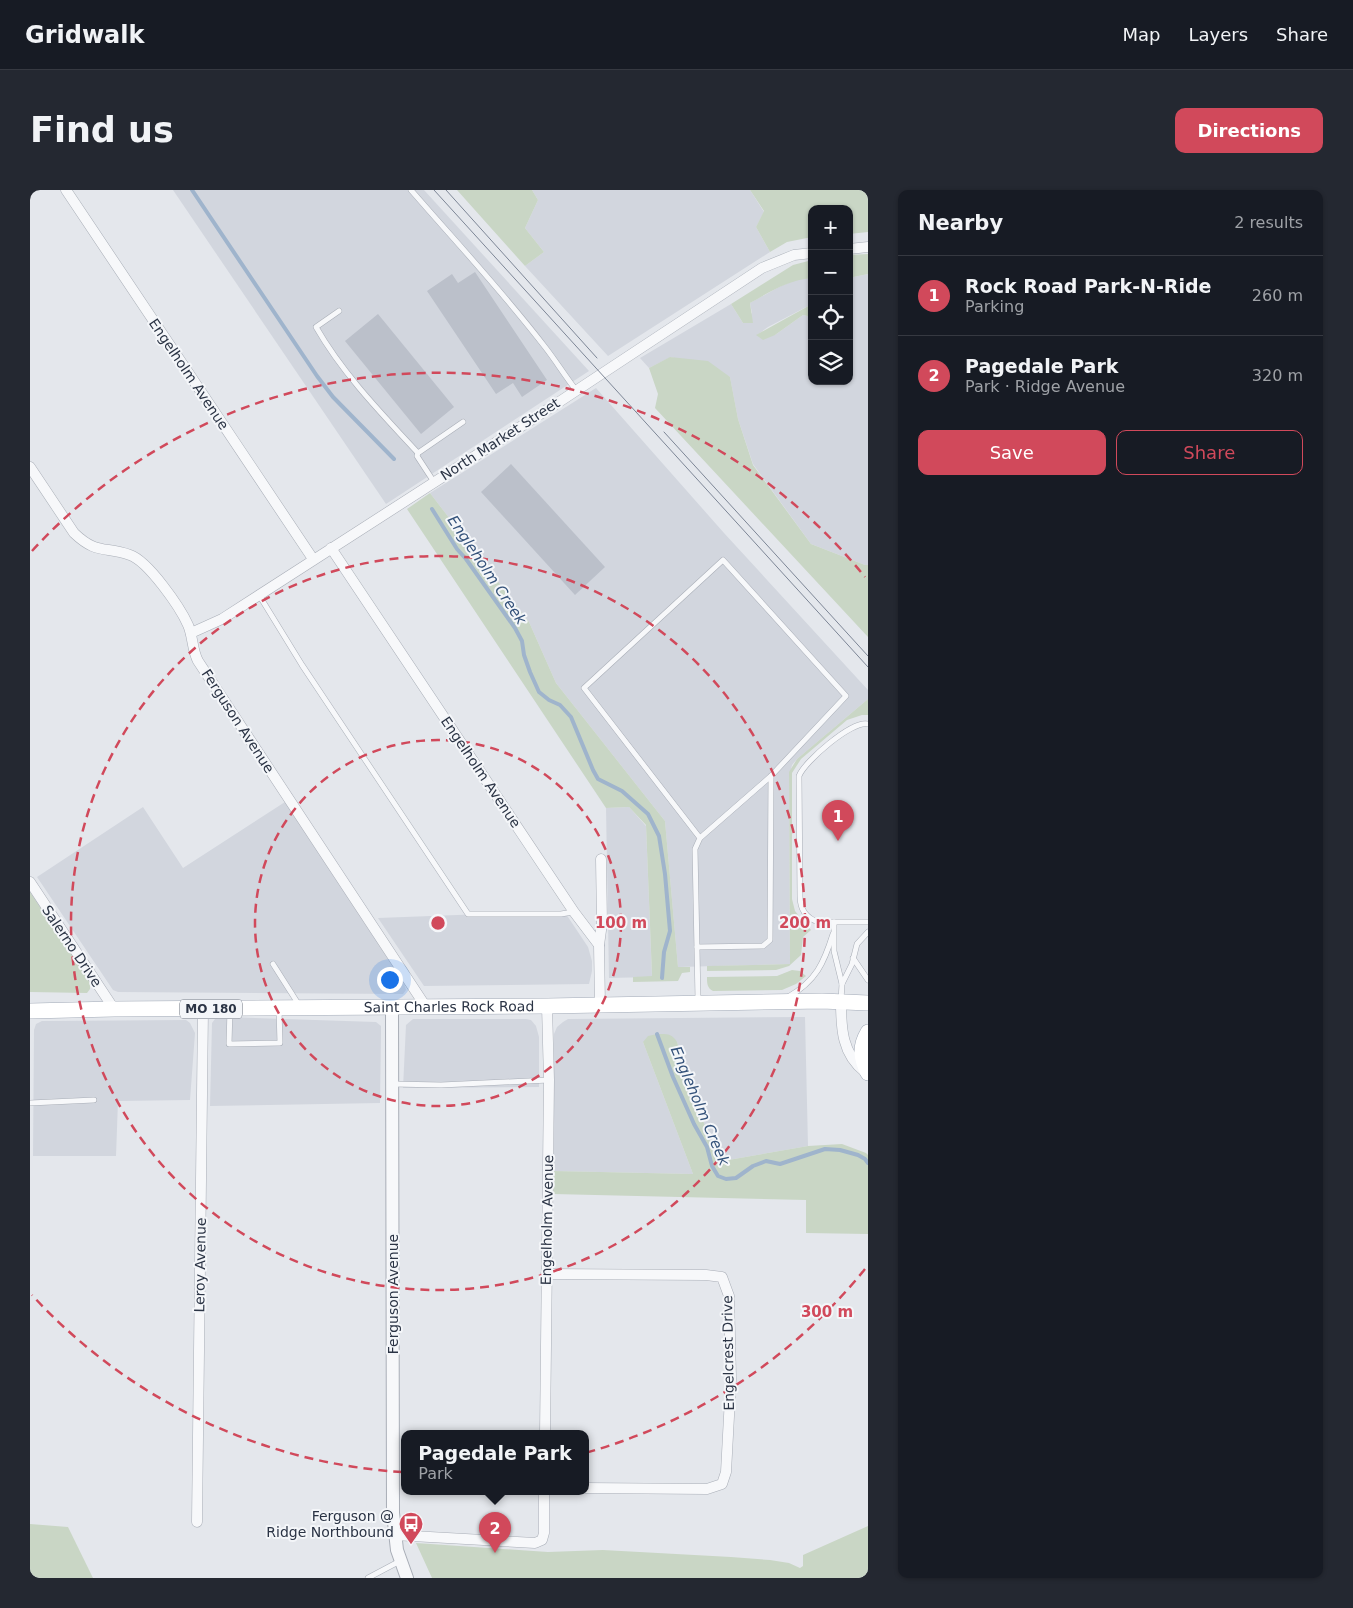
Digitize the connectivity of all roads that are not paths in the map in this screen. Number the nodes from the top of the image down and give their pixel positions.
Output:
1 (66, 190) edge
2 (411, 190) edge
3 (868, 247) edge
4 (853, 249) edge
5 (808, 253) edge
6 (339, 311) dead end
7 (576, 390) junction
8 (463, 422) dead end
9 (418, 453) junction
10 (30, 468) edge
11 (434, 482) junction
12 (331, 548) junction
13 (313, 559) junction
14 (258, 594) junction
15 (191, 633) junction
16 (868, 724) edge
17 (770, 776) junction
18 (700, 838) junction
19 (601, 858) dead end
20 (30, 882) edge
21 (574, 912) junction
22 (834, 922) junction
23 (868, 922) edge
24 (868, 932) edge
25 (833, 934) junction
26 (599, 945) junction
27 (698, 947) junction
28 (853, 958) junction
29 (273, 964) dead end
30 (868, 980) edge
31 (842, 984) junction
32 (776, 1002) junction
33 (841, 1002) junction
34 (868, 1003) edge
35 (698, 1004) junction
36 (600, 1005) junction
37 (547, 1006) junction
38 (392, 1007) junction
39 (426, 1007) junction
40 (230, 1008) junction
41 (279, 1008) junction
42 (300, 1008) junction
43 (114, 1009) junction
44 (203, 1009) junction
45 (30, 1011) edge
46 (868, 1032) edge
47 (868, 1074) edge
48 (549, 1080) junction
49 (392, 1084) junction
50 (94, 1100) dead end
51 (30, 1104) edge
52 (546, 1274) junction
53 (545, 1430) edge
54 (589, 1488) edge
55 (544, 1495) edge
56 (197, 1522) dead end
57 (394, 1535) junction
58 (400, 1561) junction
59 (368, 1578) edge
60 (407, 1578) edge

1 - 13 street, Engelholm Avenue
2 - 7 lane
3 - 4 street
5 - 7 street, North Market Street
6 - 9 lane
7 - 11 street, North Market Street
8 - 9 lane
9 - 11 lane
10 - 15 street, Ferguson Avenue
11 - 12 street, North Market Street
12 - 13 street, North Market Street
12 - 21 street, Engelholm Avenue
13 - 14 street, North Market Street
14 - 15 street, North Market Street
14 - 21 lane
15 - 39 street, Ferguson Avenue
16 - 22 lane
17 - 18 lane
17 - 18 lane
17 - 27 lane
18 - 27 lane
19 - 26 street
20 - 43 street, Salerno Drive
21 - 26 street, Engelholm Avenue
22 - 23 lane
22 - 25 lane
24 - 28 lane
25 - 31 lane
25 - 32 lane
26 - 36 street
27 - 35 lane
28 - 30 lane
28 - 31 lane
29 - 42 lane
31 - 33 lane
32 - 33 main road, Saint Charles Rock Road / MO 180
32 - 35 main road, Saint Charles Rock Road / MO 180
33 - 34 main road, Saint Charles Rock Road / MO 180
33 - 47 street
35 - 36 main road, Saint Charles Rock Road / MO 180
36 - 37 main road, Saint Charles Rock Road / MO 180
37 - 39 main road, Saint Charles Rock Road / MO 180
37 - 48 street, Engelholm Avenue
38 - 39 main road, Saint Charles Rock Road / MO 180
38 - 42 main road, Saint Charles Rock Road / MO 180
38 - 49 street, Ferguson Avenue
40 - 41 main road, Saint Charles Rock Road / MO 180
40 - 41 lane
40 - 44 main road, Saint Charles Rock Road / MO 180
41 - 42 main road, Saint Charles Rock Road / MO 180
43 - 44 main road, Saint Charles Rock Road / MO 180
43 - 45 main road, Saint Charles Rock Road / MO 180
44 - 56 street, Leroy Avenue
46 - 47 main road
48 - 49 lane
48 - 52 street, Engelholm Avenue
49 - 57 street, Ferguson Avenue
50 - 51 lane
52 - 53 street, Engelholm Avenue
52 - 54 street, Engelcrest Drive
55 - 57 street
57 - 58 street, Ferguson Avenue
58 - 59 lane
58 - 60 street, Ferguson Avenue

